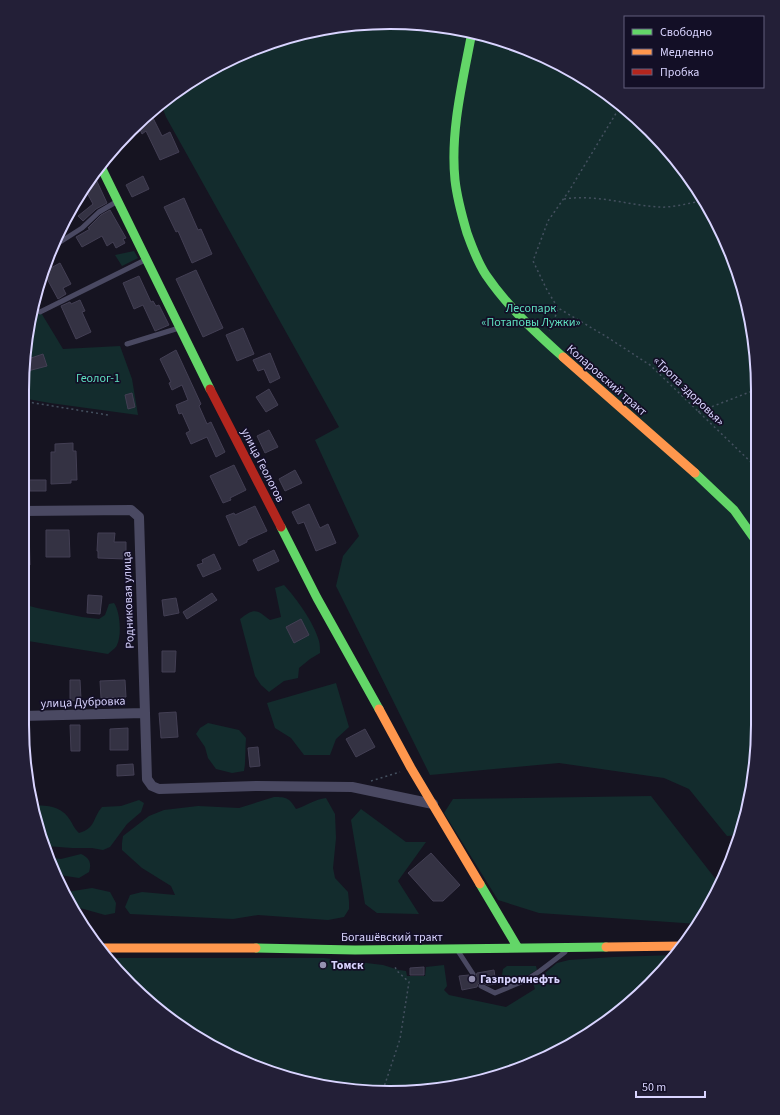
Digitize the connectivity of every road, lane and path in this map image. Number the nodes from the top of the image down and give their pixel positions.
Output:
1 (471, 38) edge
2 (618, 110) edge
3 (103, 171) edge
4 (563, 199) junction
5 (118, 201) junction
6 (698, 202) edge
7 (61, 242) edge
8 (145, 260) junction
9 (558, 308) junction
10 (40, 312) dead end
11 (180, 328) junction
12 (542, 338) junction
13 (127, 344) dead end
14 (751, 392) edge
15 (29, 402) edge
16 (698, 412) junction
17 (108, 415) dead end
18 (751, 462) edge
19 (29, 511) edge
20 (751, 534) edge
21 (144, 713) junction
22 (29, 716) edge
23 (411, 768) junction
24 (366, 782) dead end
25 (433, 804) junction
26 (675, 946) edge
27 (106, 948) edge
28 (518, 948) junction
29 (570, 948) junction
30 (456, 949) junction
31 (395, 966) dead end
32 (473, 974) dead end
33 (481, 986) dead end
34 (384, 1086) edge

1 - 12 street, Коларовский тракт
2 - 4 path, «Тропа здоровья»
3 - 5 street, улица Геологов
4 - 6 path
4 - 9 path, «Тропа здоровья»
5 - 7 lane
5 - 8 street, улица Геологов
8 - 10 lane
8 - 11 street, улица Геологов
9 - 12 path
9 - 16 path, «Тропа здоровья»
11 - 13 lane
11 - 23 street, улица Геологов
12 - 20 street, Коларовский тракт
14 - 16 path
15 - 17 path
16 - 18 path, «Тропа здоровья»
19 - 21 street, Родниковая улица
21 - 22 street, улица Дубровка
21 - 25 street, Родниковая улица
23 - 24 path
23 - 25 street, улица Геологов
25 - 28 street, улица Геологов
26 - 29 street, Богашёвский тракт
27 - 30 street, Богашёвский тракт
28 - 29 street, Богашёвский тракт
28 - 30 street, Богашёвский тракт
29 - 33 lane
30 - 32 lane
31 - 34 path

